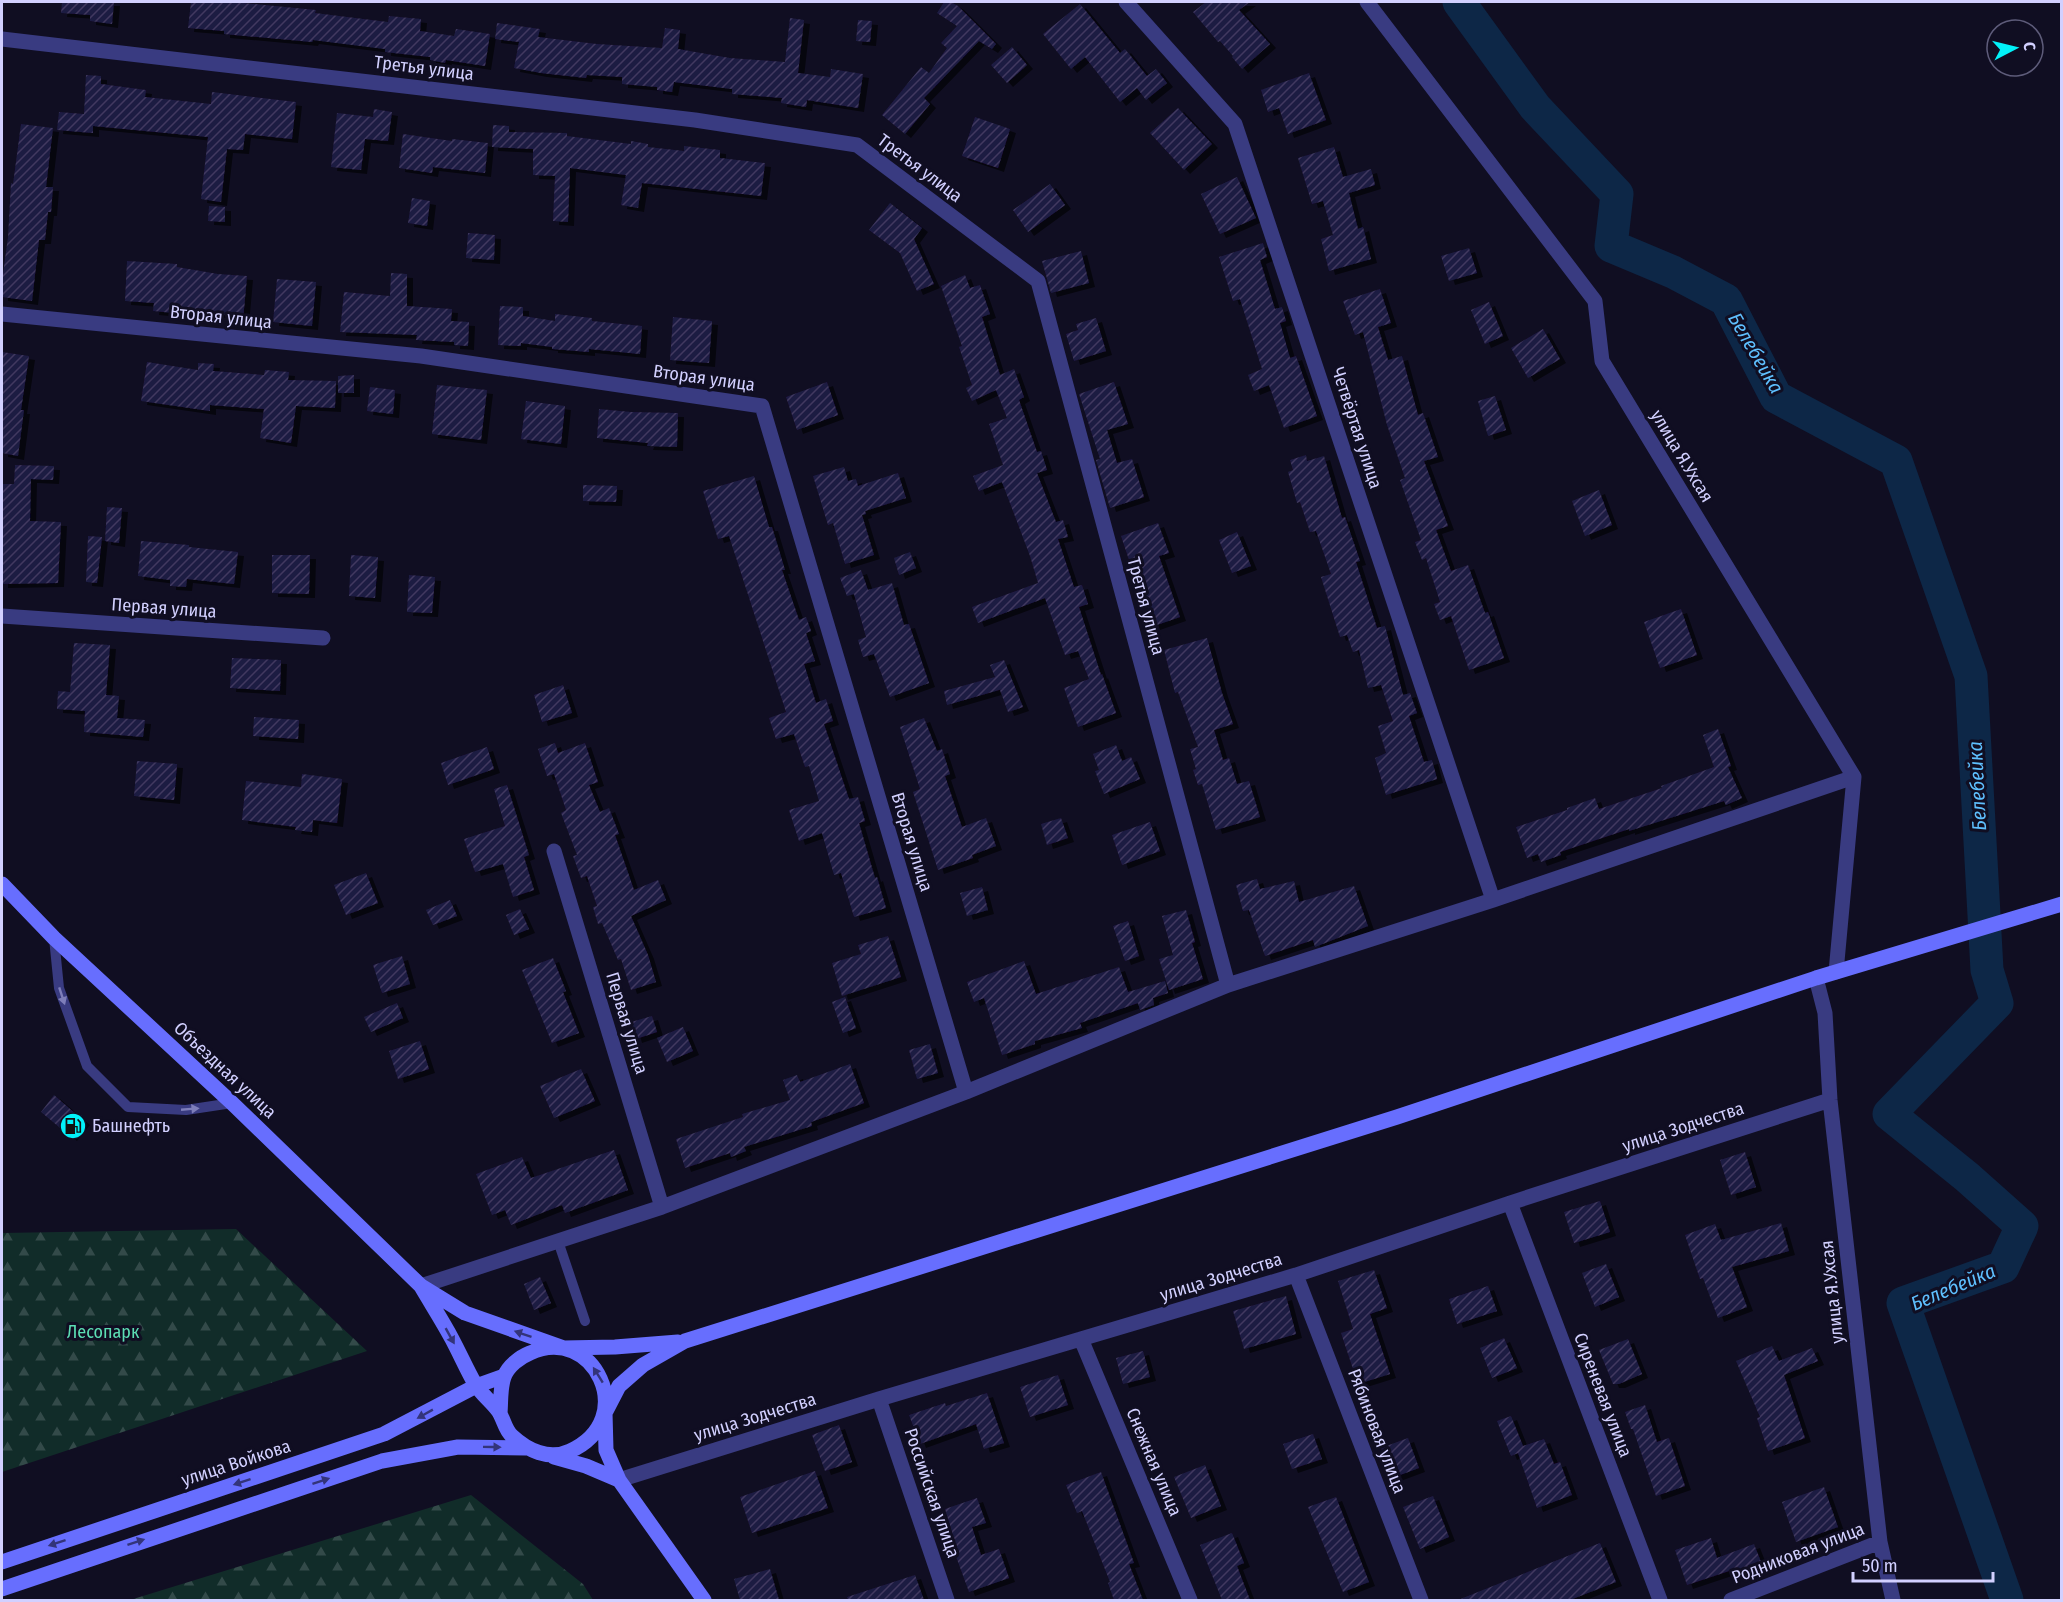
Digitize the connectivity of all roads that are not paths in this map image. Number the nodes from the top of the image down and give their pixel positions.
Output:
1 (1126, 2) edge
2 (1367, 2) edge
3 (2, 39) edge
4 (2, 314) edge
5 (2, 616) edge
6 (323, 638) dead end
7 (1854, 777) junction
8 (554, 851) dead end
9 (2, 884) edge
10 (1493, 900) junction
11 (2061, 904) edge
12 (54, 938) junction
13 (1836, 972) junction
14 (1816, 978) junction
15 (1228, 985) junction
16 (966, 1092) junction
17 (1830, 1100) junction
18 (232, 1103) junction
19 (1510, 1203) junction
20 (662, 1208) junction
21 (558, 1241) junction
22 (1296, 1275) junction
23 (421, 1286) junction
24 (585, 1321) dead end
25 (1081, 1339) junction
26 (685, 1341) junction
27 (564, 1348) junction
28 (504, 1376) junction
29 (476, 1386) junction
30 (879, 1399) junction
31 (500, 1413) junction
32 (605, 1413) junction
33 (526, 1448) junction
34 (547, 1455) junction
35 (619, 1480) junction
36 (1880, 1542) junction
37 (2, 1562) edge
38 (2, 1589) edge
39 (704, 1600) edge
40 (947, 1600) edge
41 (1190, 1600) edge
42 (1421, 1600) edge
43 (1660, 1600) edge
44 (1731, 1600) edge
45 (1893, 1600) edge

1 - 10 street, Четвёртая улица
2 - 7 street, улица Я.Ухсая
3 - 15 street, Третья улица
4 - 16 street, Вторая улица
5 - 6 street, Первая улица
7 - 10 street
7 - 13 street
8 - 20 street, Первая улица
9 - 12 main road, Объездная улица
10 - 15 street
11 - 13 main road
12 - 18 main road, Объездная улица
12 -> 18 lane
13 - 14 main road
14 - 17 street, улица Я.Ухсая
14 - 26 main road
15 - 16 street
16 - 20 street
17 - 19 street, улица Зодчества
17 - 36 street, улица Я.Ухсая
18 - 23 main road, Объездная улица
19 - 22 street, улица Зодчества
19 - 43 street, Сиреневая улица
20 - 21 street
21 - 23 street
21 - 24 lane
22 - 25 street, улица Зодчества
22 - 42 street, Рябиновая улица
27 -> 23 main road
23 -> 29 main road
25 - 30 street, улица Зодчества
25 - 41 street, Снежная улица
26 - 27 main road
26 - 32 main road
27 - 28 main road
32 -> 27 main road
28 - 29 main road, улица Войкова
28 - 31 main road
29 - 31 main road
29 -> 37 main road, улица Войкова
30 - 35 street, улица Зодчества
30 - 40 street, Российская улица
31 - 33 main road
32 - 34 main road
32 - 35 main road
33 - 34 main road
38 -> 33 main road
34 - 35 main road
35 - 39 main road
36 - 44 street, Родниковая улица
36 - 45 street, улица Я.Ухсая

